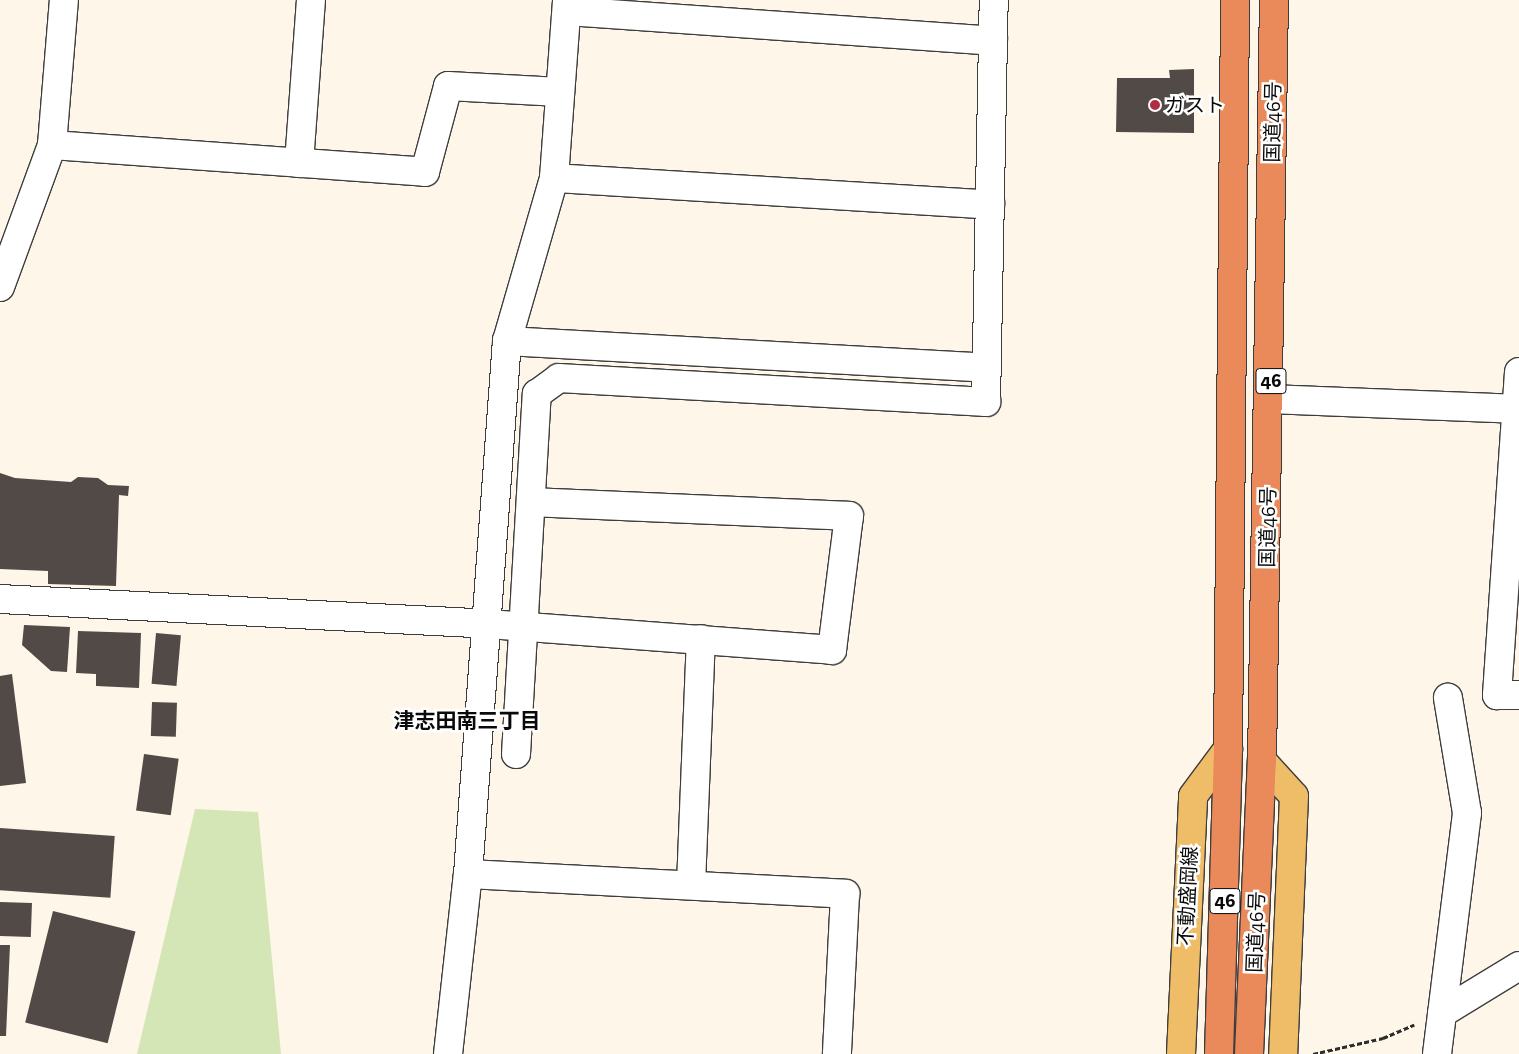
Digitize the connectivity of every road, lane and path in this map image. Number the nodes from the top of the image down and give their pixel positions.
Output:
1 (64, 0) edge
2 (311, 0) edge
3 (994, 0) edge
4 (1235, 0) edge
5 (1274, 0) edge
6 (567, 5) edge
7 (993, 42) junction
8 (560, 92) junction
9 (52, 145) junction
10 (299, 163) junction
11 (554, 178) junction
12 (990, 205) junction
13 (0, 287) edge
14 (507, 341) junction
15 (986, 368) junction
16 (1519, 372) edge
17 (1270, 399) junction
18 (1517, 409) edge
19 (1516, 443) edge
20 (532, 502) junction
21 (0, 599) edge
22 (489, 624) junction
23 (524, 627) junction
24 (701, 639) junction
25 (1519, 694) edge
26 (1448, 698) dead end
27 (1228, 749) junction
28 (516, 754) dead end
29 (1262, 761) junction
30 (468, 874) junction
31 (691, 885) junction
32 (1519, 966) edge
33 (1442, 1012) junction
34 (1441, 1053) edge
35 (448, 1054) edge
36 (837, 1054) edge
37 (1181, 1054) edge
38 (1219, 1054) edge
39 (1249, 1054) edge
40 (1283, 1054) edge
41 (1313, 1054) edge

1 - 9 street
2 - 10 street
3 - 7 street
4 - 27 highway, 国道46号 / 46
5 - 17 highway, 国道46号 / 46
6 - 7 street
6 - 8 street
7 - 12 street
8 - 10 street
8 - 11 street
9 - 10 street
9 - 13 street
11 - 12 street
11 - 14 street
12 - 15 street
14 - 15 street
14 - 22 street
15 - 20 street
16 - 18 street
17 - 18 street
17 - 29 highway, 国道46号 / 46
18 - 19 street
19 - 25 street
20 - 23 street
20 - 24 street
21 - 22 street
22 - 23 street
22 - 30 street
23 - 24 street
23 - 28 street
24 - 31 street
26 - 33 street
27 - 37 main road, 不動盛岡線
27 - 38 highway, 国道46号 / 46
29 - 39 highway, 国道46号 / 46
29 - 40 main road
30 - 31 street
30 - 35 street
31 - 36 street
32 - 33 street
33 - 34 street
33 - 41 path

